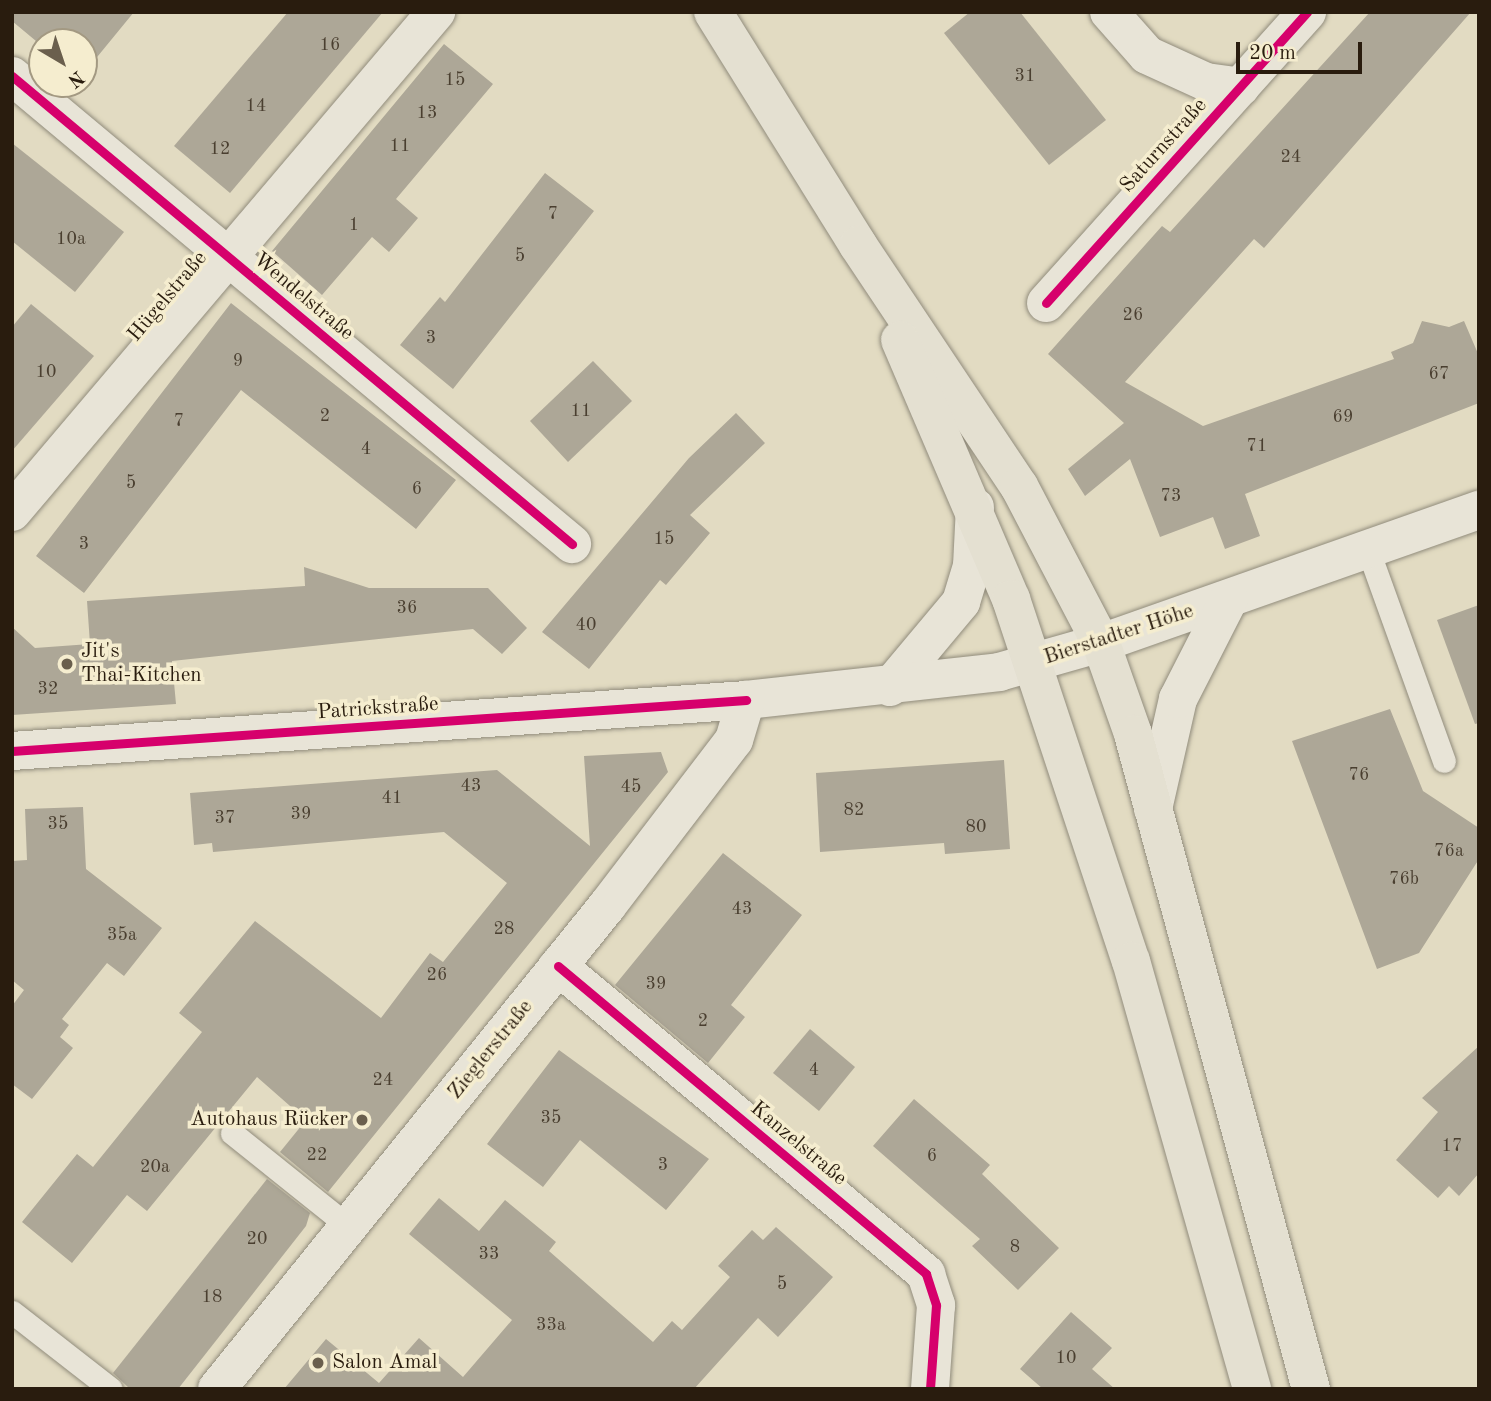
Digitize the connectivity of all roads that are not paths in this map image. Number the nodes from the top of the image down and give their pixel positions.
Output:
1 (436, 12) edge
2 (713, 12) edge
3 (1109, 12) edge
4 (1307, 12) edge
5 (12, 76) edge
6 (1241, 87) junction
7 (858, 245) junction
8 (225, 255) junction
9 (1046, 303) dead end
10 (975, 507) junction
11 (1479, 510) edge
12 (12, 512) edge
13 (572, 544) dead end
14 (1367, 550) junction
15 (1229, 599) junction
16 (1101, 643) junction
17 (1033, 664) junction
18 (890, 687) junction
19 (746, 700) junction
20 (12, 751) edge
21 (1444, 761) dead end
22 (1153, 809) junction
23 (558, 966) junction
24 (232, 1133) dead end
25 (348, 1226) junction
26 (12, 1312) edge
27 (111, 1389) edge
28 (217, 1389) edge
29 (930, 1389) edge
30 (1252, 1389) edge
31 (1311, 1389) edge

1 - 8 main road, Hügelstraße
2 - 7 main road
3 - 6 main road
4 - 6 main road, Saturnstraße
5 - 8 main road, Wendelstraße
6 - 9 main road, Saturnstraße
7 - 10 main road
7 - 16 main road
8 - 12 main road, Hügelstraße
8 - 13 main road, Wendelstraße
10 - 17 main road
10 - 18 main road
11 - 14 main road, Bierstadter Höhe
14 - 15 main road, Bierstadter Höhe
14 - 21 lane
15 - 16 main road, Bierstadter Höhe
15 - 22 main road
16 - 17 main road, Bierstadter Höhe
16 - 22 main road
17 - 18 main road, Bierstadter Höhe
17 - 30 main road
18 - 19 main road, Bierstadter Höhe
19 - 20 main road, Patrickstraße
19 - 23 main road, Zieglerstraße
22 - 31 main road
23 - 25 main road, Zieglerstraße
23 - 29 main road, Kanzelstraße
24 - 25 lane
25 - 28 main road, Zieglerstraße
26 - 27 lane

